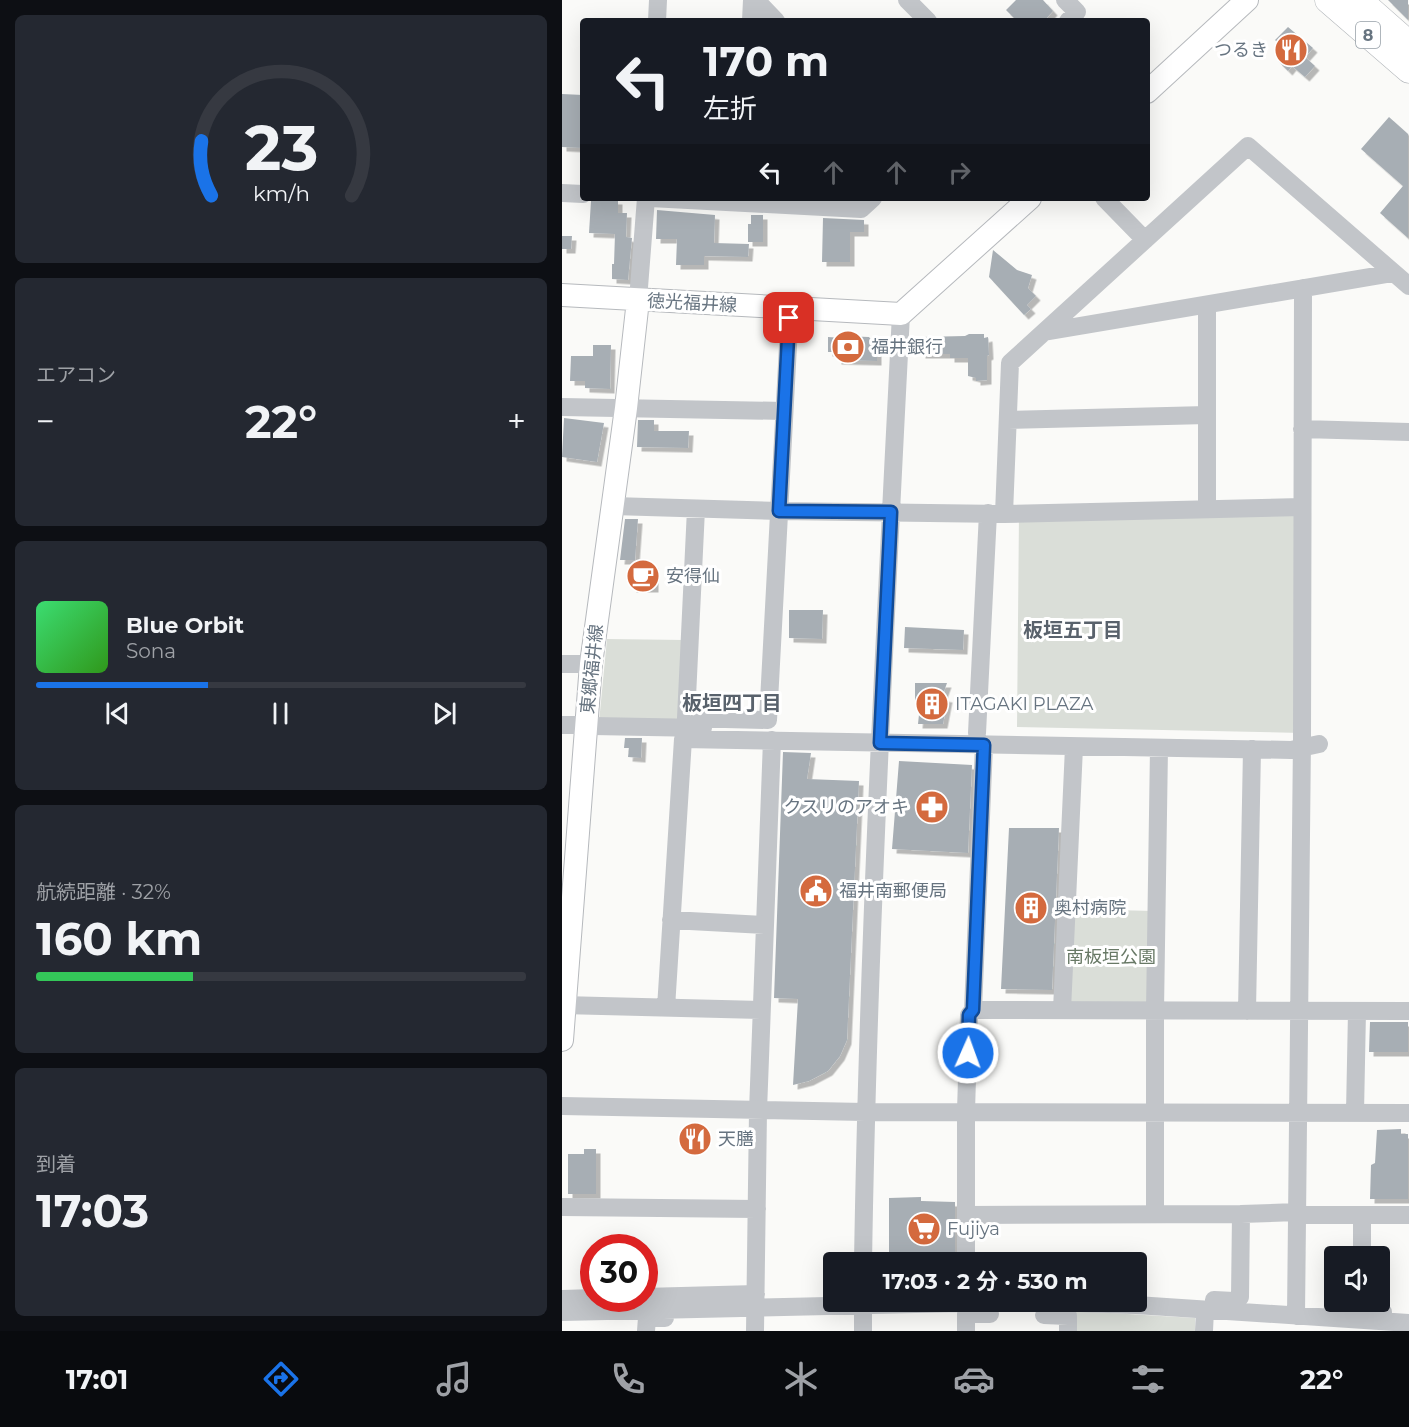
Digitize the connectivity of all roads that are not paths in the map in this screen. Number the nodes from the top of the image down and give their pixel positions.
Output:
1 (658, 0) edge
2 (754, 0) edge
3 (907, 0) edge
4 (1065, 0) edge
5 (1247, 0) edge
6 (1327, 0) edge
7 (1359, 0) edge
8 (657, 18) edge
9 (751, 18) edge
10 (773, 18) edge
11 (925, 18) edge
12 (1071, 18) edge
13 (1408, 44) edge
14 (1408, 70) edge
15 (1150, 89) edge
16 (562, 193) edge
17 (580, 194) edge
18 (648, 201) edge
19 (752, 201) edge
20 (870, 201) edge
21 (1027, 201) edge
22 (1107, 201) edge
23 (1145, 240) junction
24 (1393, 273) junction
25 (1408, 286) edge
26 (1303, 288) junction
27 (562, 295) edge
28 (638, 300) junction
29 (1207, 304) junction
30 (790, 308) junction
31 (901, 314) junction
32 (1044, 332) junction
33 (562, 407) edge
34 (626, 408) junction
35 (784, 411) junction
36 (1207, 415) junction
37 (1008, 420) junction
38 (1303, 429) junction
39 (1408, 432) edge
40 (613, 506) junction
41 (1302, 507) junction
42 (696, 509) junction
43 (1207, 509) junction
44 (779, 511) junction
45 (891, 512) junction
46 (996, 514) junction
47 (562, 664) edge
48 (591, 664) junction
49 (578, 725) edge
50 (880, 737) junction
51 (980, 739) junction
52 (772, 740) junction
53 (1308, 744) junction
54 (1074, 747) junction
55 (1159, 748) junction
56 (1252, 749) junction
57 (671, 920) junction
58 (765, 925) junction
59 (563, 1005) edge
60 (666, 1008) junction
61 (761, 1010) junction
62 (973, 1010) junction
63 (1062, 1010) junction
64 (1155, 1011) junction
65 (1247, 1011) junction
66 (1299, 1011) junction
67 (1357, 1011) junction
68 (1408, 1011) edge
69 (562, 1040) edge
70 (562, 1106) edge
71 (758, 1111) junction
72 (966, 1111) junction
73 (865, 1112) junction
74 (1154, 1113) junction
75 (1298, 1113) junction
76 (1355, 1113) junction
77 (1408, 1113) edge
78 (562, 1208) edge
79 (757, 1209) junction
80 (1155, 1214) junction
81 (1241, 1214) junction
82 (1297, 1214) junction
83 (966, 1215) junction
84 (1362, 1215) junction
85 (1408, 1215) edge
86 (1362, 1246) edge
87 (864, 1252) edge
88 (966, 1252) edge
89 (1147, 1296) edge
90 (580, 1298) edge
91 (562, 1299) edge
92 (658, 1299) edge
93 (1147, 1306) edge
94 (823, 1307) edge
95 (1205, 1310) junction
96 (562, 1312) edge
97 (863, 1312) edge
98 (1385, 1312) edge
99 (756, 1313) edge
100 (1408, 1313) edge
101 (1296, 1316) junction
102 (1408, 1323) edge
103 (646, 1331) edge
104 (863, 1331) edge
105 (966, 1331) edge
106 (1068, 1331) edge
107 (1204, 1331) edge
108 (1260, 1331) edge
109 (1329, 1331) edge

1 - 8 street
2 - 9 street
2 - 10 street
3 - 11 street
4 - 12 street
5 - 15 main road
6 - 14 highway, 8
7 - 13 highway, 8
16 - 17 street
18 - 28 street
19 - 20 street
21 - 31 main road
22 - 23 street
23 - 24 street
23 - 32 street
24 - 25 street
24 - 26 street
26 - 29 street
26 - 38 street
27 - 28 main road, 徳光福井線
28 - 30 main road, 徳光福井線
28 - 34 main road, 東郷福井線
29 - 32 street
29 - 36 street
30 - 31 main road, 徳光福井線
30 - 35 street
31 - 45 street
32 - 37 street
33 - 34 street
34 - 35 street
34 - 40 main road, 東郷福井線
35 - 44 street
36 - 37 street
36 - 43 street
37 - 46 street
38 - 39 street
38 - 41 street
40 - 42 street
40 - 48 main road, 東郷福井線
41 - 43 street
41 - 53 street
42 - 44 street
42 - 44 street
43 - 46 street
44 - 45 street
45 - 46 street
45 - 50 street
46 - 51 street
47 - 48 street
48 - 59 main road, 東郷福井線
49 - 50 street
50 - 51 street
50 - 52 street
50 - 73 street
51 - 53 street
51 - 54 street
51 - 62 street
52 - 57 street
52 - 58 street
53 - 56 street
53 - 66 street
54 - 55 street
54 - 63 street
55 - 56 street
55 - 64 street
56 - 65 street
57 - 58 street
57 - 60 street
58 - 61 street
59 - 60 street
59 - 69 main road, 東郷福井線
60 - 61 street
61 - 71 street
62 - 63 street
62 - 72 street
63 - 64 street
64 - 65 street
64 - 74 street
65 - 66 street
66 - 67 street
66 - 75 street
67 - 68 street
67 - 76 street
70 - 71 street
71 - 73 street
71 - 79 street
72 - 73 street
72 - 74 street
72 - 83 street
73 - 87 street
74 - 75 street
74 - 80 street
75 - 76 street
75 - 82 street
76 - 77 street
78 - 79 street
79 - 99 street
80 - 81 street
80 - 83 street
81 - 82 street
81 - 89 street
82 - 84 street
82 - 101 street
83 - 88 street
84 - 85 street
84 - 86 street
90 - 91 street
92 - 99 street
93 - 95 street
94 - 99 street
95 - 101 street
95 - 107 street
96 - 99 street
97 - 104 street
98 - 100 street
99 - 103 street
101 - 102 street
105 - 106 street
108 - 109 street

